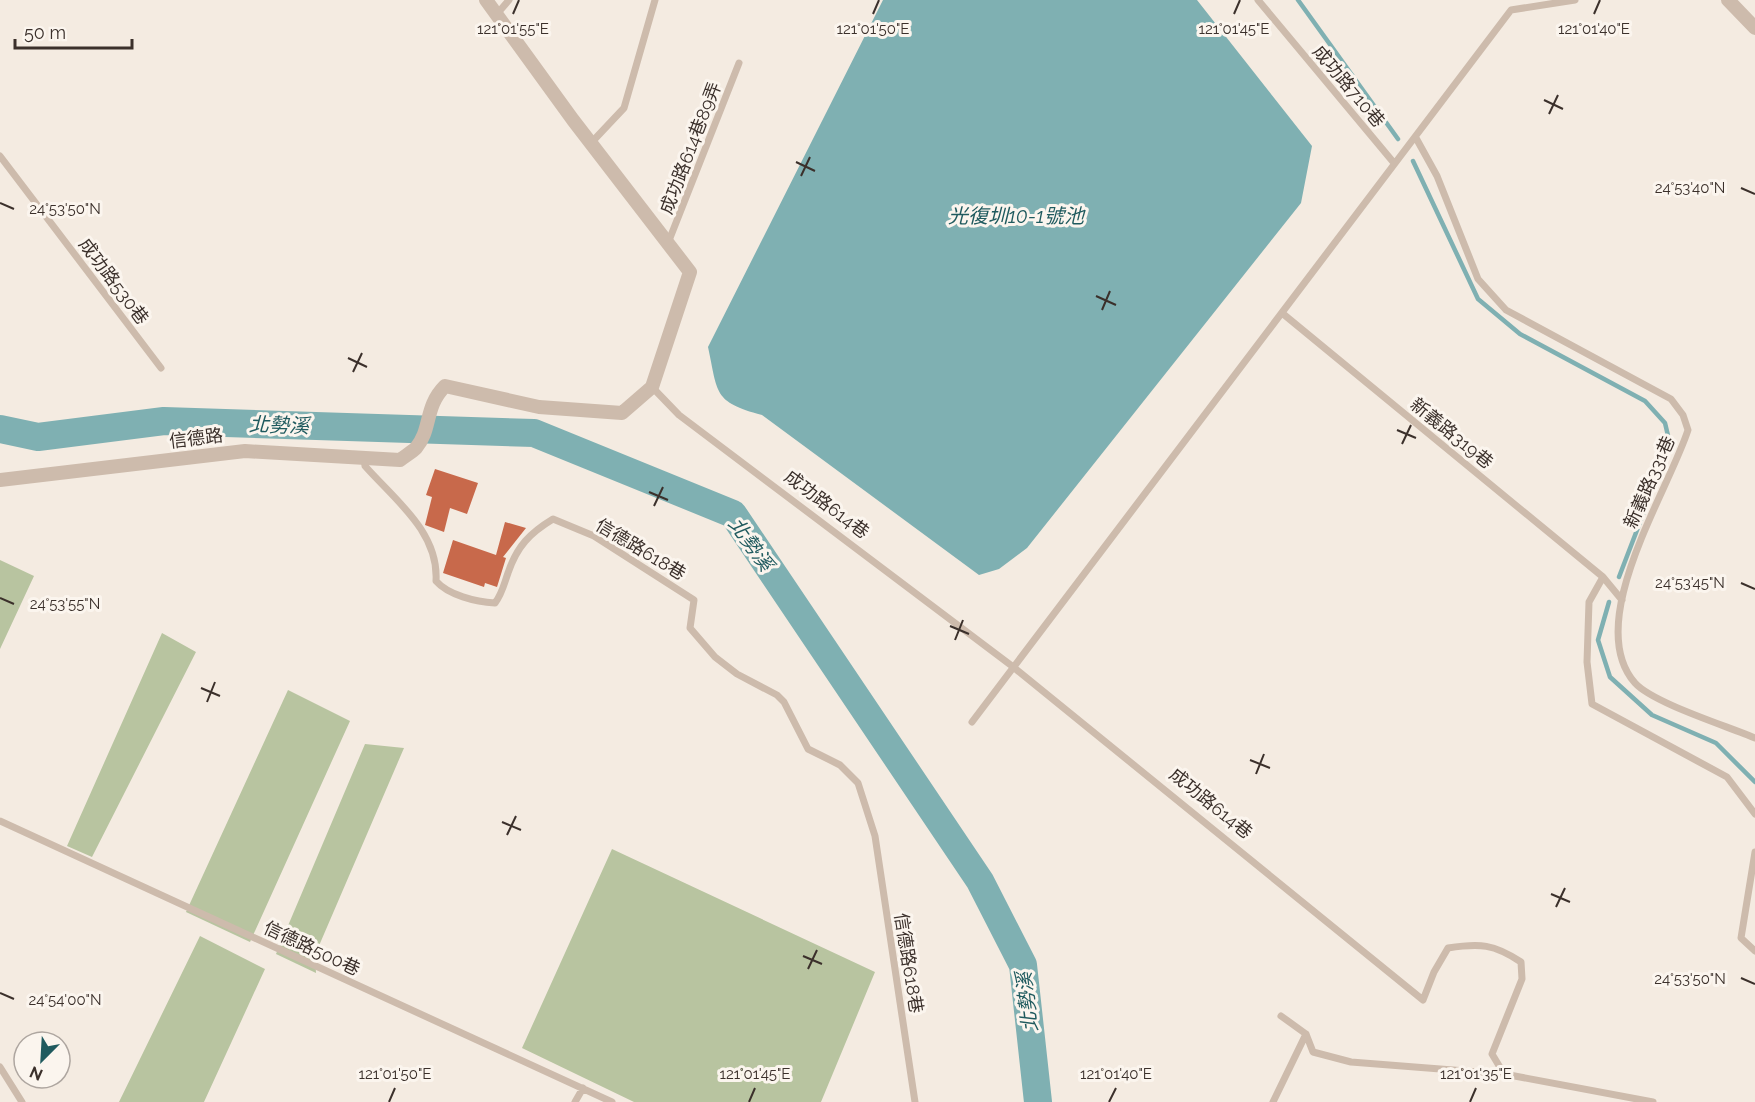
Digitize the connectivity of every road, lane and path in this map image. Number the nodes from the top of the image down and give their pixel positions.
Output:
1 (486, 0) edge
2 (509, 0) edge
3 (655, 0) edge
4 (1258, 0) edge
5 (1575, 0) edge
6 (1728, 0) edge
7 (497, 14) junction
8 (1755, 28) edge
9 (739, 63) dead end
10 (1416, 138) junction
11 (591, 143) junction
12 (0, 156) edge
13 (1394, 164) junction
14 (668, 243) junction
15 (1282, 313) junction
16 (161, 368) dead end
17 (652, 387) junction
18 (364, 459) junction
19 (0, 480) edge
20 (1603, 577) junction
21 (1622, 600) junction
22 (1012, 666) junction
23 (972, 722) dead end
24 (1755, 738) edge
25 (1755, 814) edge
26 (0, 821) edge
27 (1755, 852) edge
28 (1755, 951) edge
29 (1281, 1016) dead end
30 (1306, 1034) junction
31 (0, 1067) edge
32 (1504, 1074) junction
33 (583, 1088) junction
34 (22, 1102) edge
35 (575, 1102) edge
36 (612, 1102) edge
37 (915, 1102) edge
38 (1273, 1102) edge
39 (1653, 1102) edge

1 - 7 street
2 - 7 lane
3 - 11 lane
4 - 13 lane, 成功路710巷
5 - 10 lane
6 - 8 street
7 - 11 street
9 - 14 lane, 成功路614巷89弄
10 - 13 lane
10 - 21 lane, 新義路331巷
11 - 14 street
12 - 16 lane, 成功路530巷
13 - 15 lane
14 - 17 street
15 - 20 lane, 新義路319巷
15 - 22 lane
17 - 18 street, 信德路
17 - 22 lane, 成功路614巷
18 - 19 street, 信德路
18 - 37 lane, 信德路618巷
20 - 21 lane, 新義路319巷
20 - 25 lane
21 - 24 lane, 新義路331巷
22 - 23 lane
22 - 32 lane, 成功路614巷
26 - 33 lane, 信德路500巷
27 - 28 lane
29 - 30 lane
30 - 32 lane
30 - 38 lane
31 - 34 lane
32 - 39 lane
33 - 35 lane
33 - 36 lane, 信德路500巷

